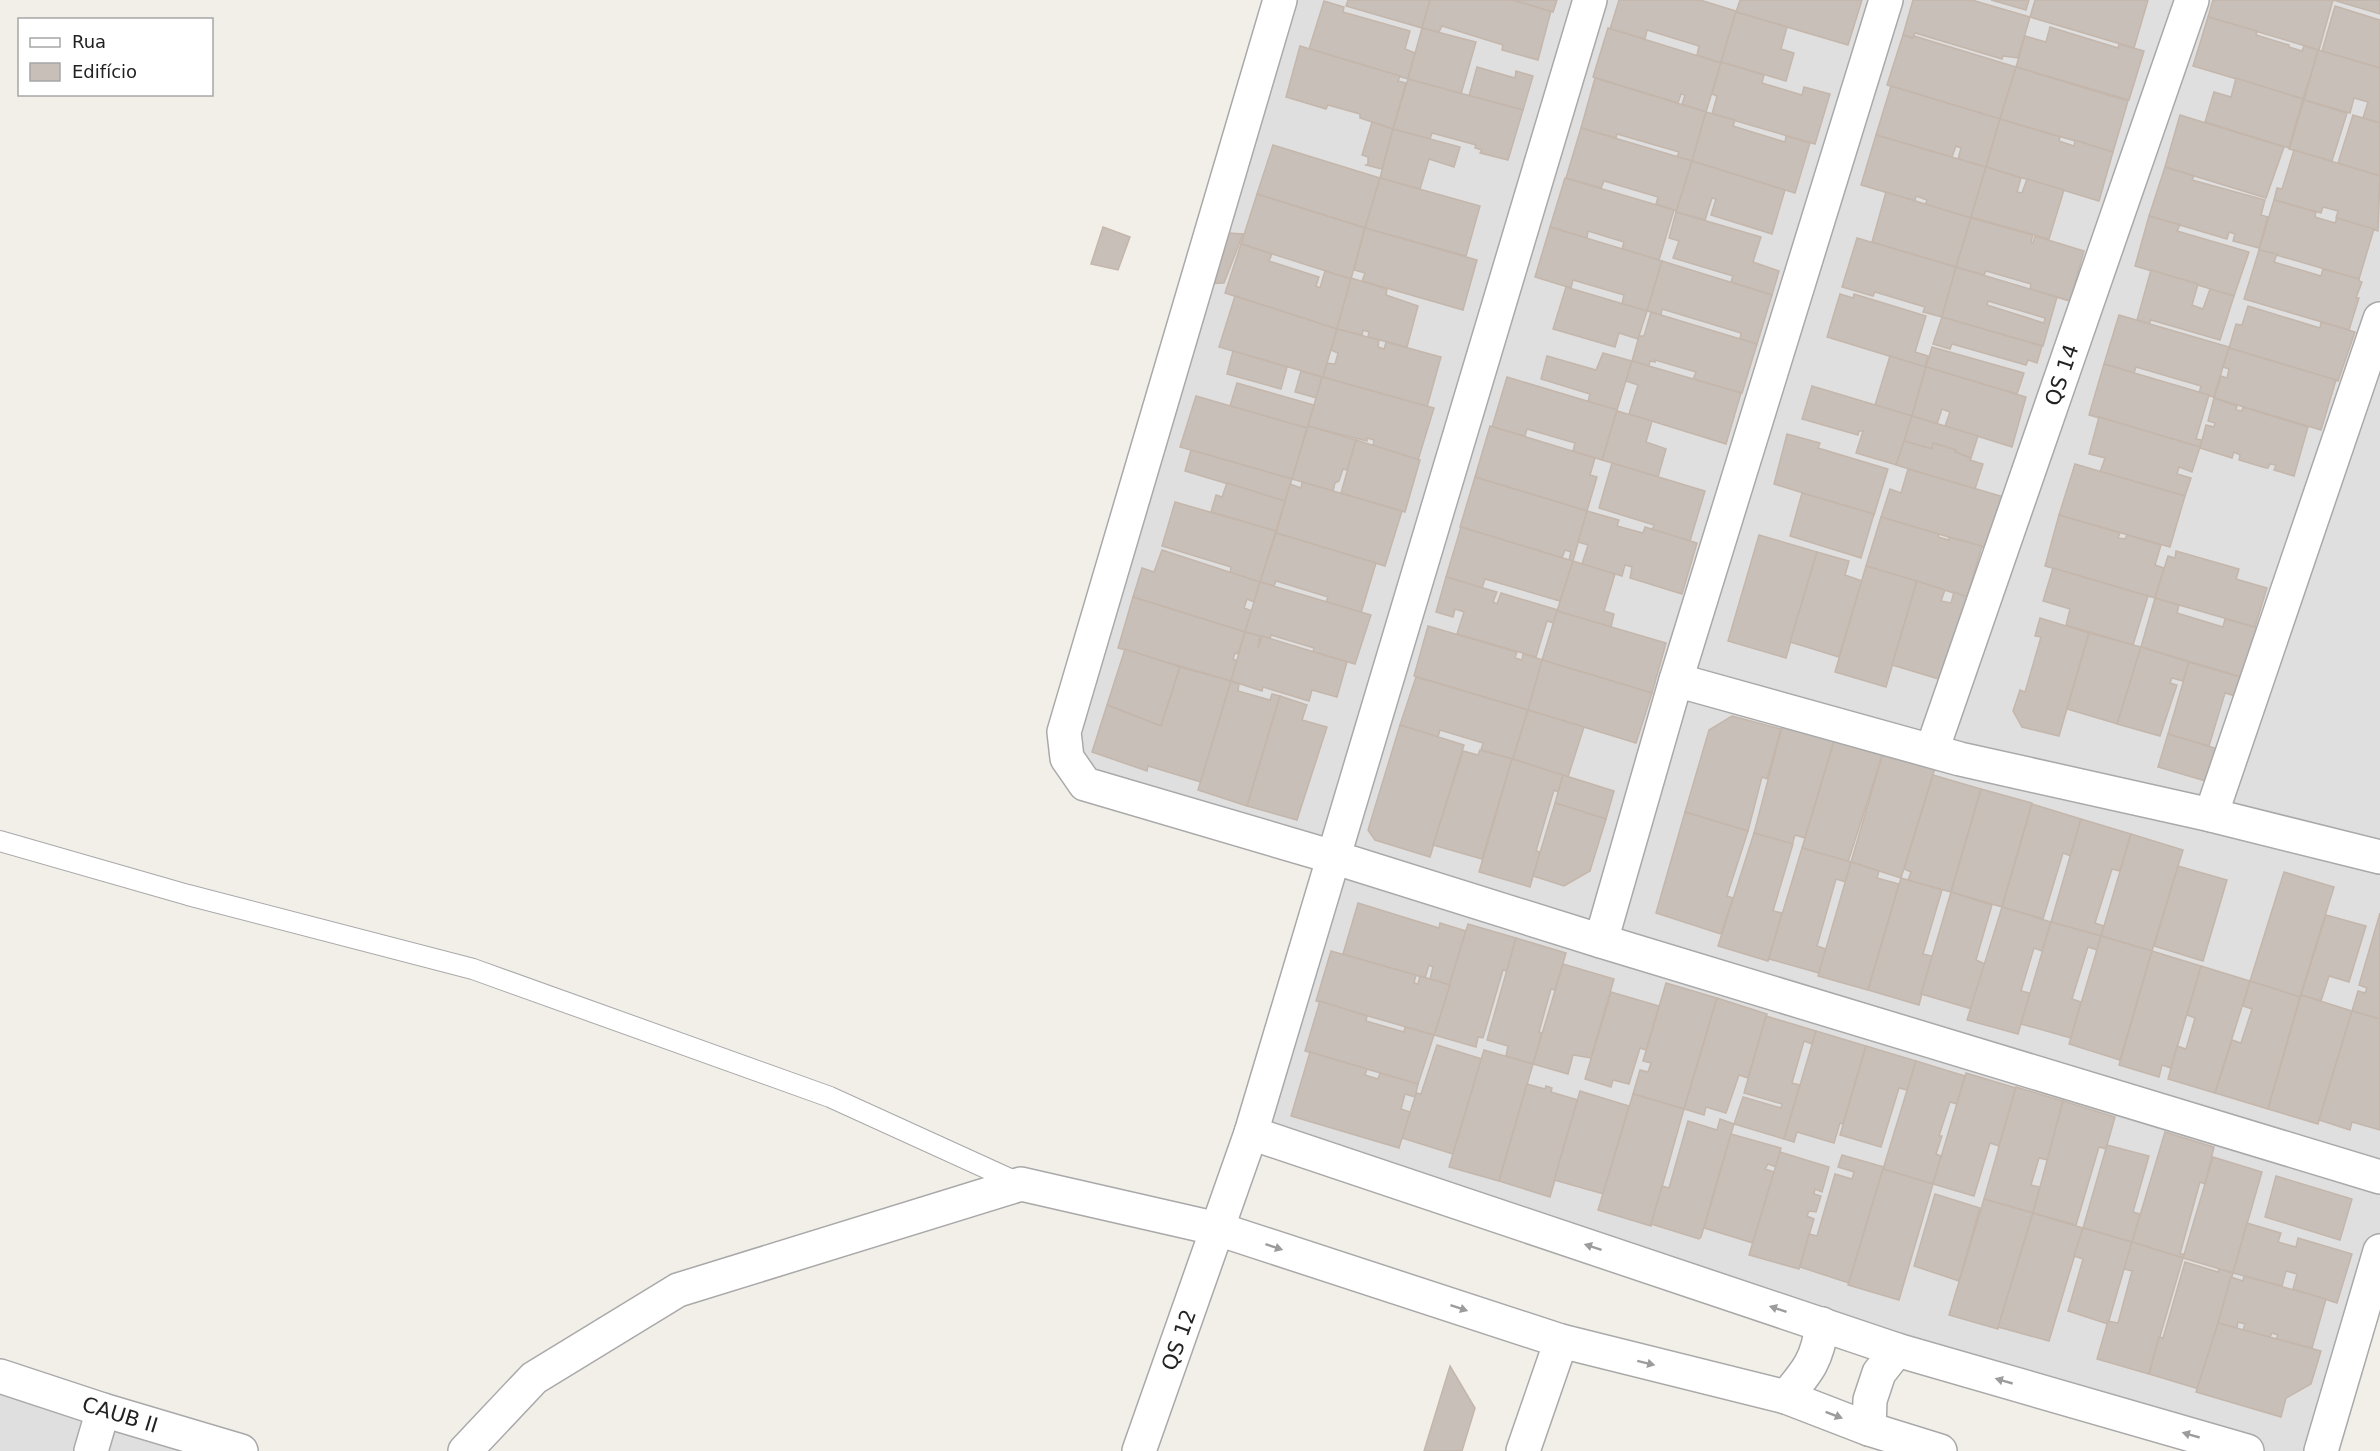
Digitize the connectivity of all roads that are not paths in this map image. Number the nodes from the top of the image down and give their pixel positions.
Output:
1 (1280, 0) edge
2 (1590, 0) edge
3 (1886, 0) edge
4 (2192, 0) edge
5 (2380, 319) edge
6 (1676, 680) junction
7 (1932, 750) junction
8 (2211, 816) junction
9 (0, 841) edge
10 (1333, 857) junction
11 (2380, 857) edge
12 (1601, 942) junction
13 (1251, 1133) junction
14 (2380, 1177) edge
15 (1021, 1184) junction
16 (1218, 1229) junction
17 (2380, 1251) edge
18 (1822, 1323) junction
19 (1561, 1341) junction
20 (1897, 1350) junction
21 (0, 1376) edge
22 (1786, 1397) junction
23 (103, 1410) junction
24 (1869, 1429) junction
25 (92, 1451) edge
26 (241, 1451) edge
27 (465, 1451) edge
28 (1139, 1451) edge
29 (1523, 1451) edge
30 (1940, 1451) edge
31 (2247, 1451) edge
32 (2321, 1451) edge

1 - 10 street
2 - 10 street, QS 12
3 - 6 street
4 - 7 street, QS 14
5 - 8 street
6 - 7 street
6 - 12 street
7 - 8 street
8 - 11 street
9 - 15 lane
10 - 12 street
10 - 13 street, QS 12
12 - 14 street
13 - 16 street, QS 12
18 -> 13 street
15 - 16 street
15 - 27 street
16 -> 19 street
16 - 28 street, QS 12
17 - 32 street
18 - 20 street
18 - 22 street
19 -> 22 street
19 - 29 street
20 - 24 street
31 -> 20 street
21 - 23 street, CAUB II
22 -> 24 street
23 - 25 street
23 - 26 street, CAUB II
24 - 30 street

